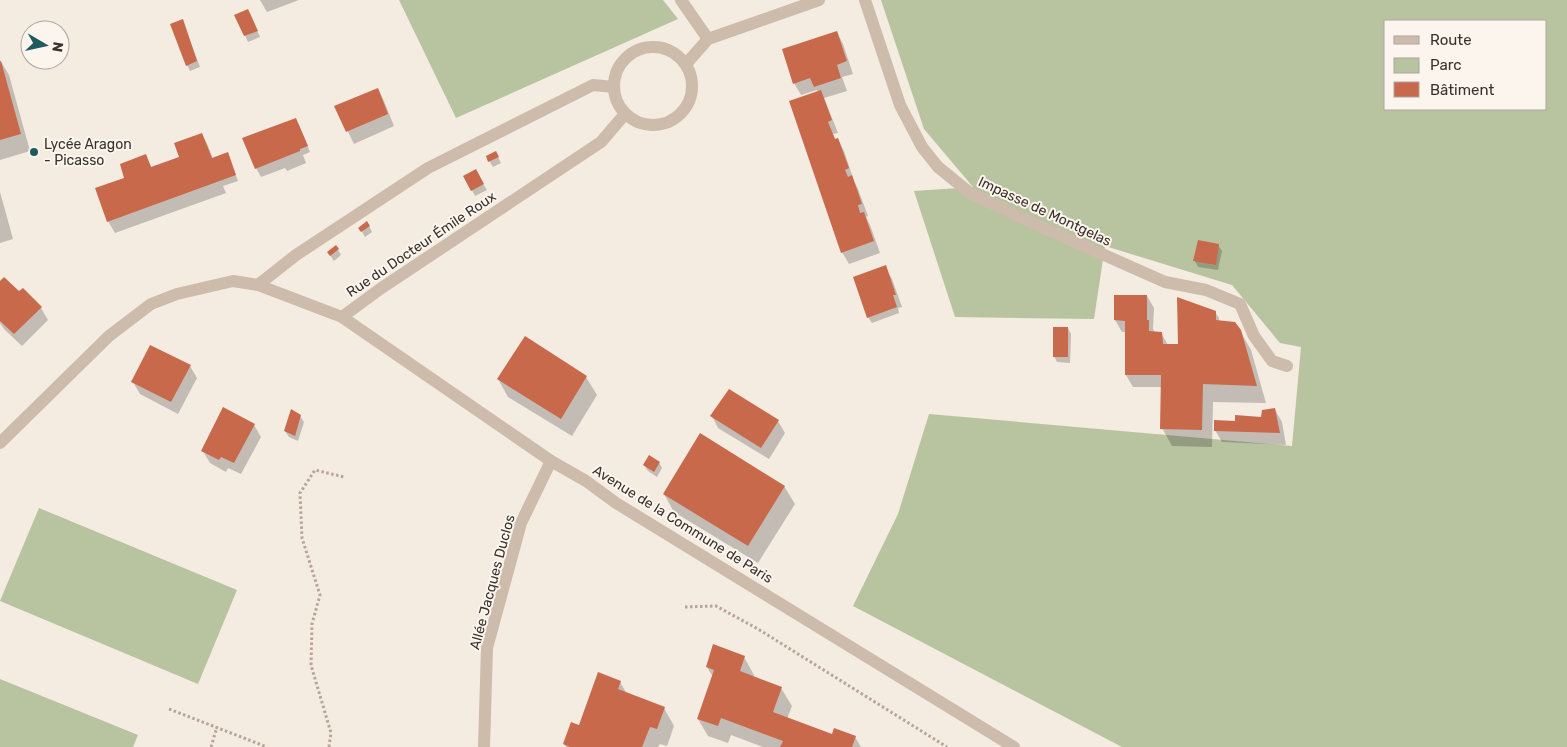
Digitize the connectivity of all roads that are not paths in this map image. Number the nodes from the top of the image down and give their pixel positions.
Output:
1 (681, 0) edge
2 (819, 0) edge
3 (865, 0) edge
4 (708, 39) junction
5 (686, 64) junction
6 (614, 87) junction
7 (624, 114) junction
8 (258, 285) junction
9 (342, 317) junction
10 (1287, 366) dead end
11 (0, 443) edge
12 (551, 460) junction
13 (484, 747) edge
14 (1014, 747) edge

1 - 4 street
2 - 4 street
3 - 10 street, Impasse de Montgelas
4 - 5 street
5 - 6 street
5 - 7 street
6 - 7 street
6 - 8 street
7 - 9 street, Rue du Docteur Émile Roux
8 - 9 street, Rue du Docteur Émile Roux
8 - 11 street, Rue du Docteur Émile Roux
9 - 12 street, Avenue de la Commune de Paris
12 - 13 street, Allée Jacques Duclos
12 - 14 street, Avenue de la Commune de Paris

